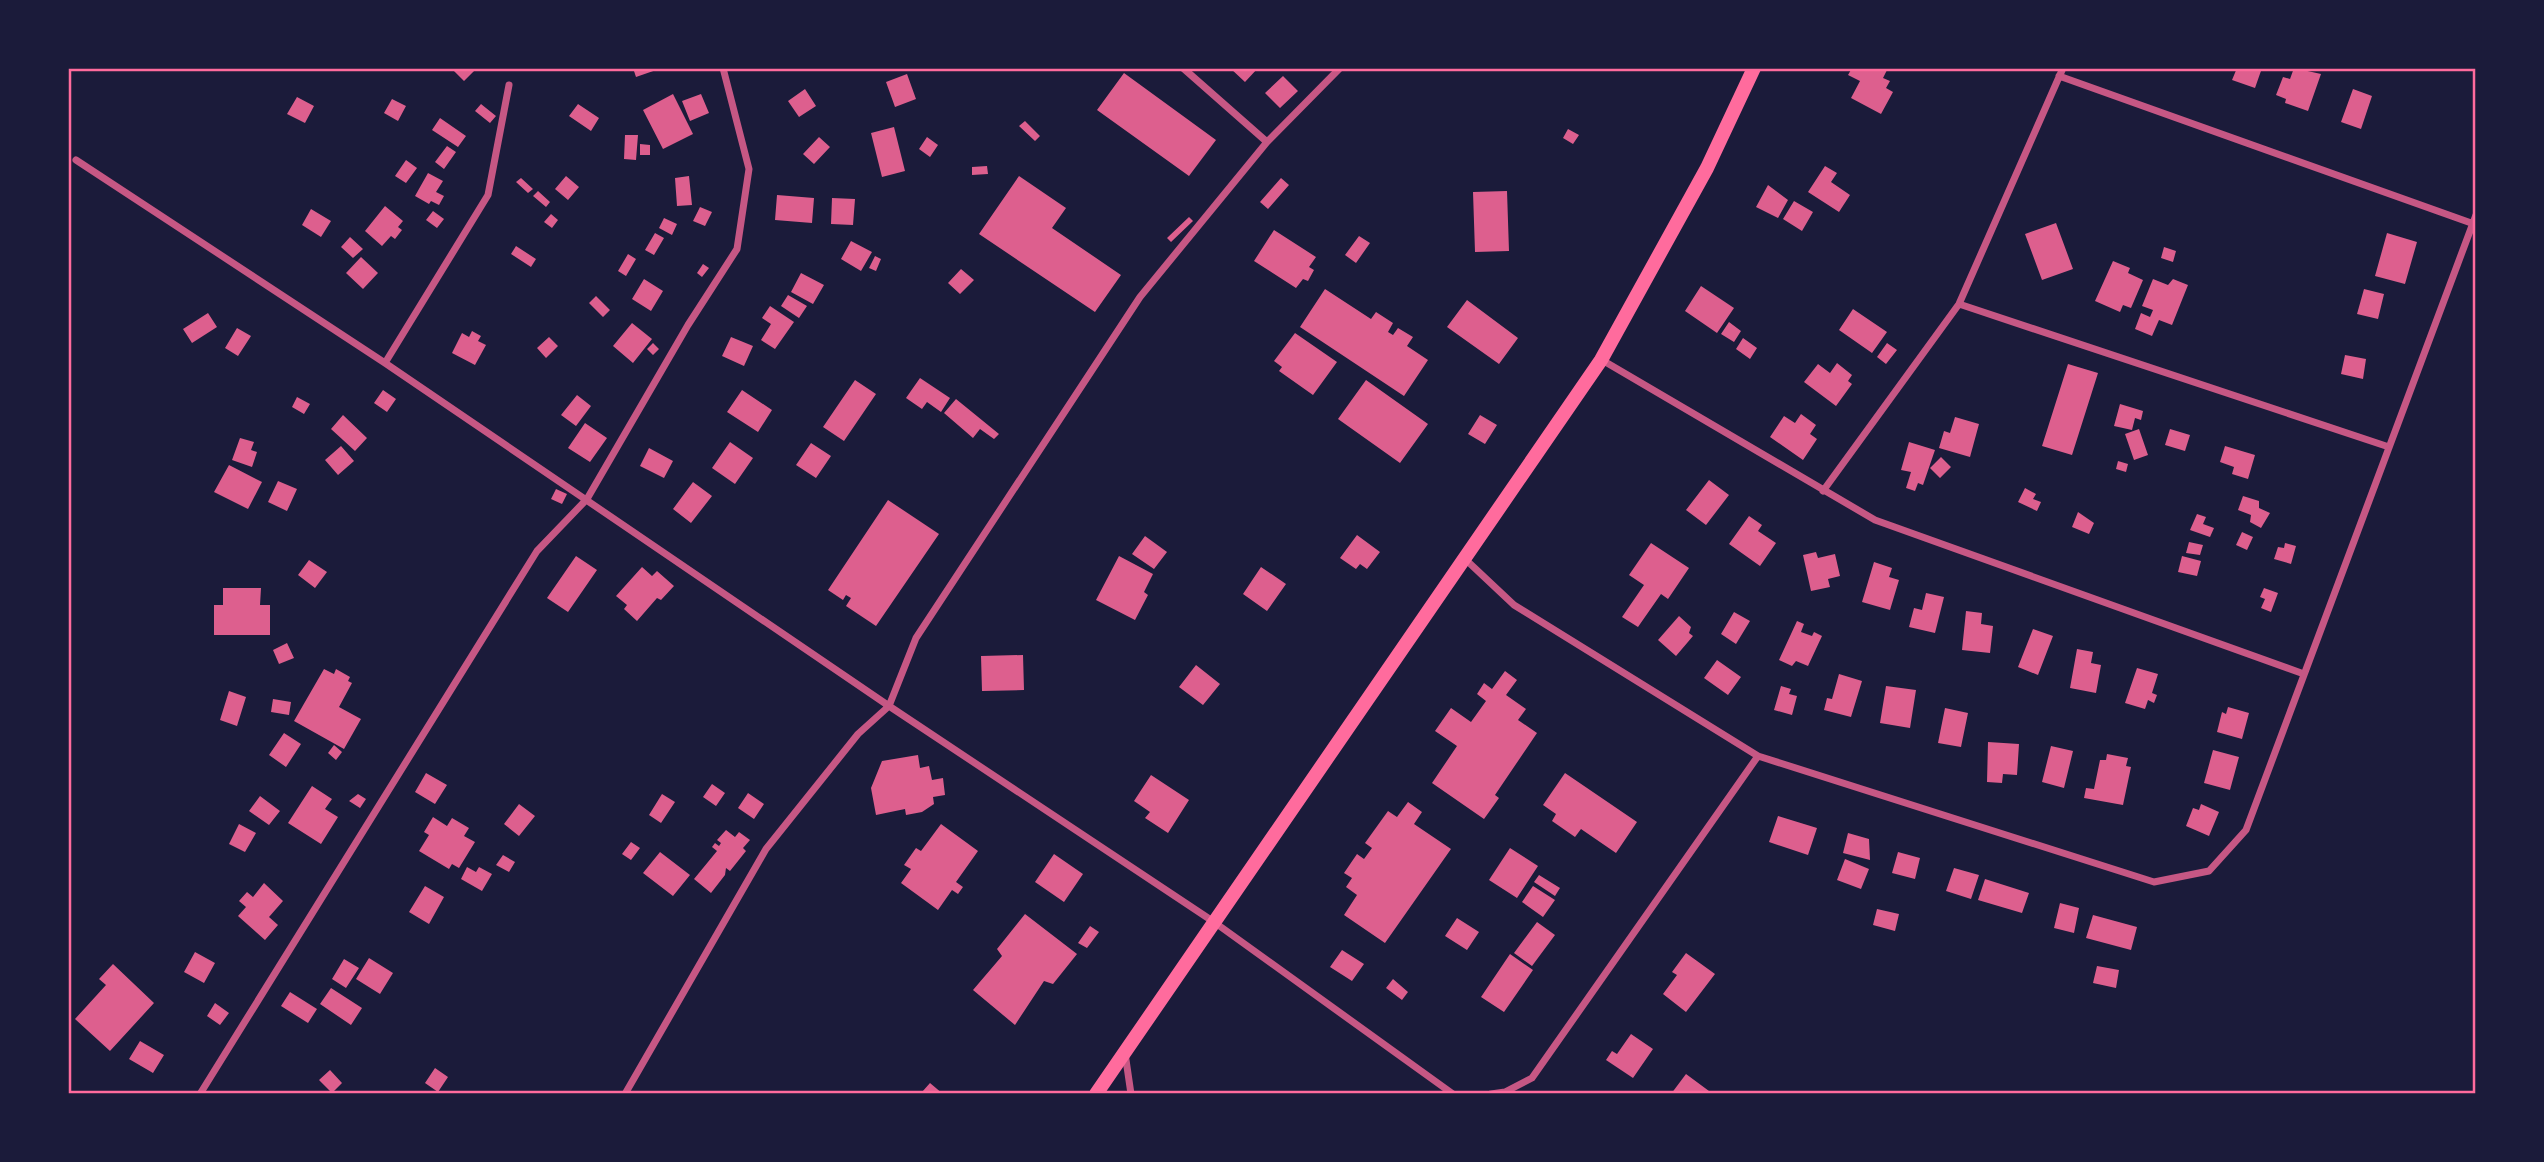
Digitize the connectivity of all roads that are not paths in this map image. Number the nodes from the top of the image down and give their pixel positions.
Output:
1 (723, 68) edge
2 (1183, 68) edge
3 (1340, 68) edge
4 (1754, 68) edge
5 (2061, 72) edge
6 (509, 85) dead end
7 (1267, 142) junction
8 (76, 160) dead end
9 (2476, 215) edge
10 (2474, 225) edge
11 (1959, 304) junction
12 (1601, 360) junction
13 (385, 363) junction
14 (2389, 447) junction
15 (1823, 491) junction
16 (587, 499) junction
17 (1464, 558) junction
18 (2304, 674) junction
19 (889, 706) junction
20 (1758, 756) junction
21 (1214, 922) junction
22 (1125, 1052) junction
23 (200, 1094) edge
24 (625, 1094) edge
25 (1096, 1094) edge
26 (1131, 1094) edge
27 (1453, 1094) edge
28 (1491, 1094) edge

1 - 16 street
2 - 7 street
3 - 7 street
4 - 12 main road
5 - 10 street
5 - 11 street
6 - 13 street
7 - 19 street
8 - 13 street
9 - 10 street
10 - 14 street
11 - 14 street
11 - 15 street
12 - 15 street
12 - 17 main road
13 - 16 street
14 - 18 street
15 - 18 street
16 - 19 street
16 - 23 street
17 - 20 street
17 - 21 main road
18 - 20 street
19 - 21 street
19 - 24 street
20 - 28 street
21 - 22 main road
21 - 27 street
22 - 25 main road
22 - 26 street

